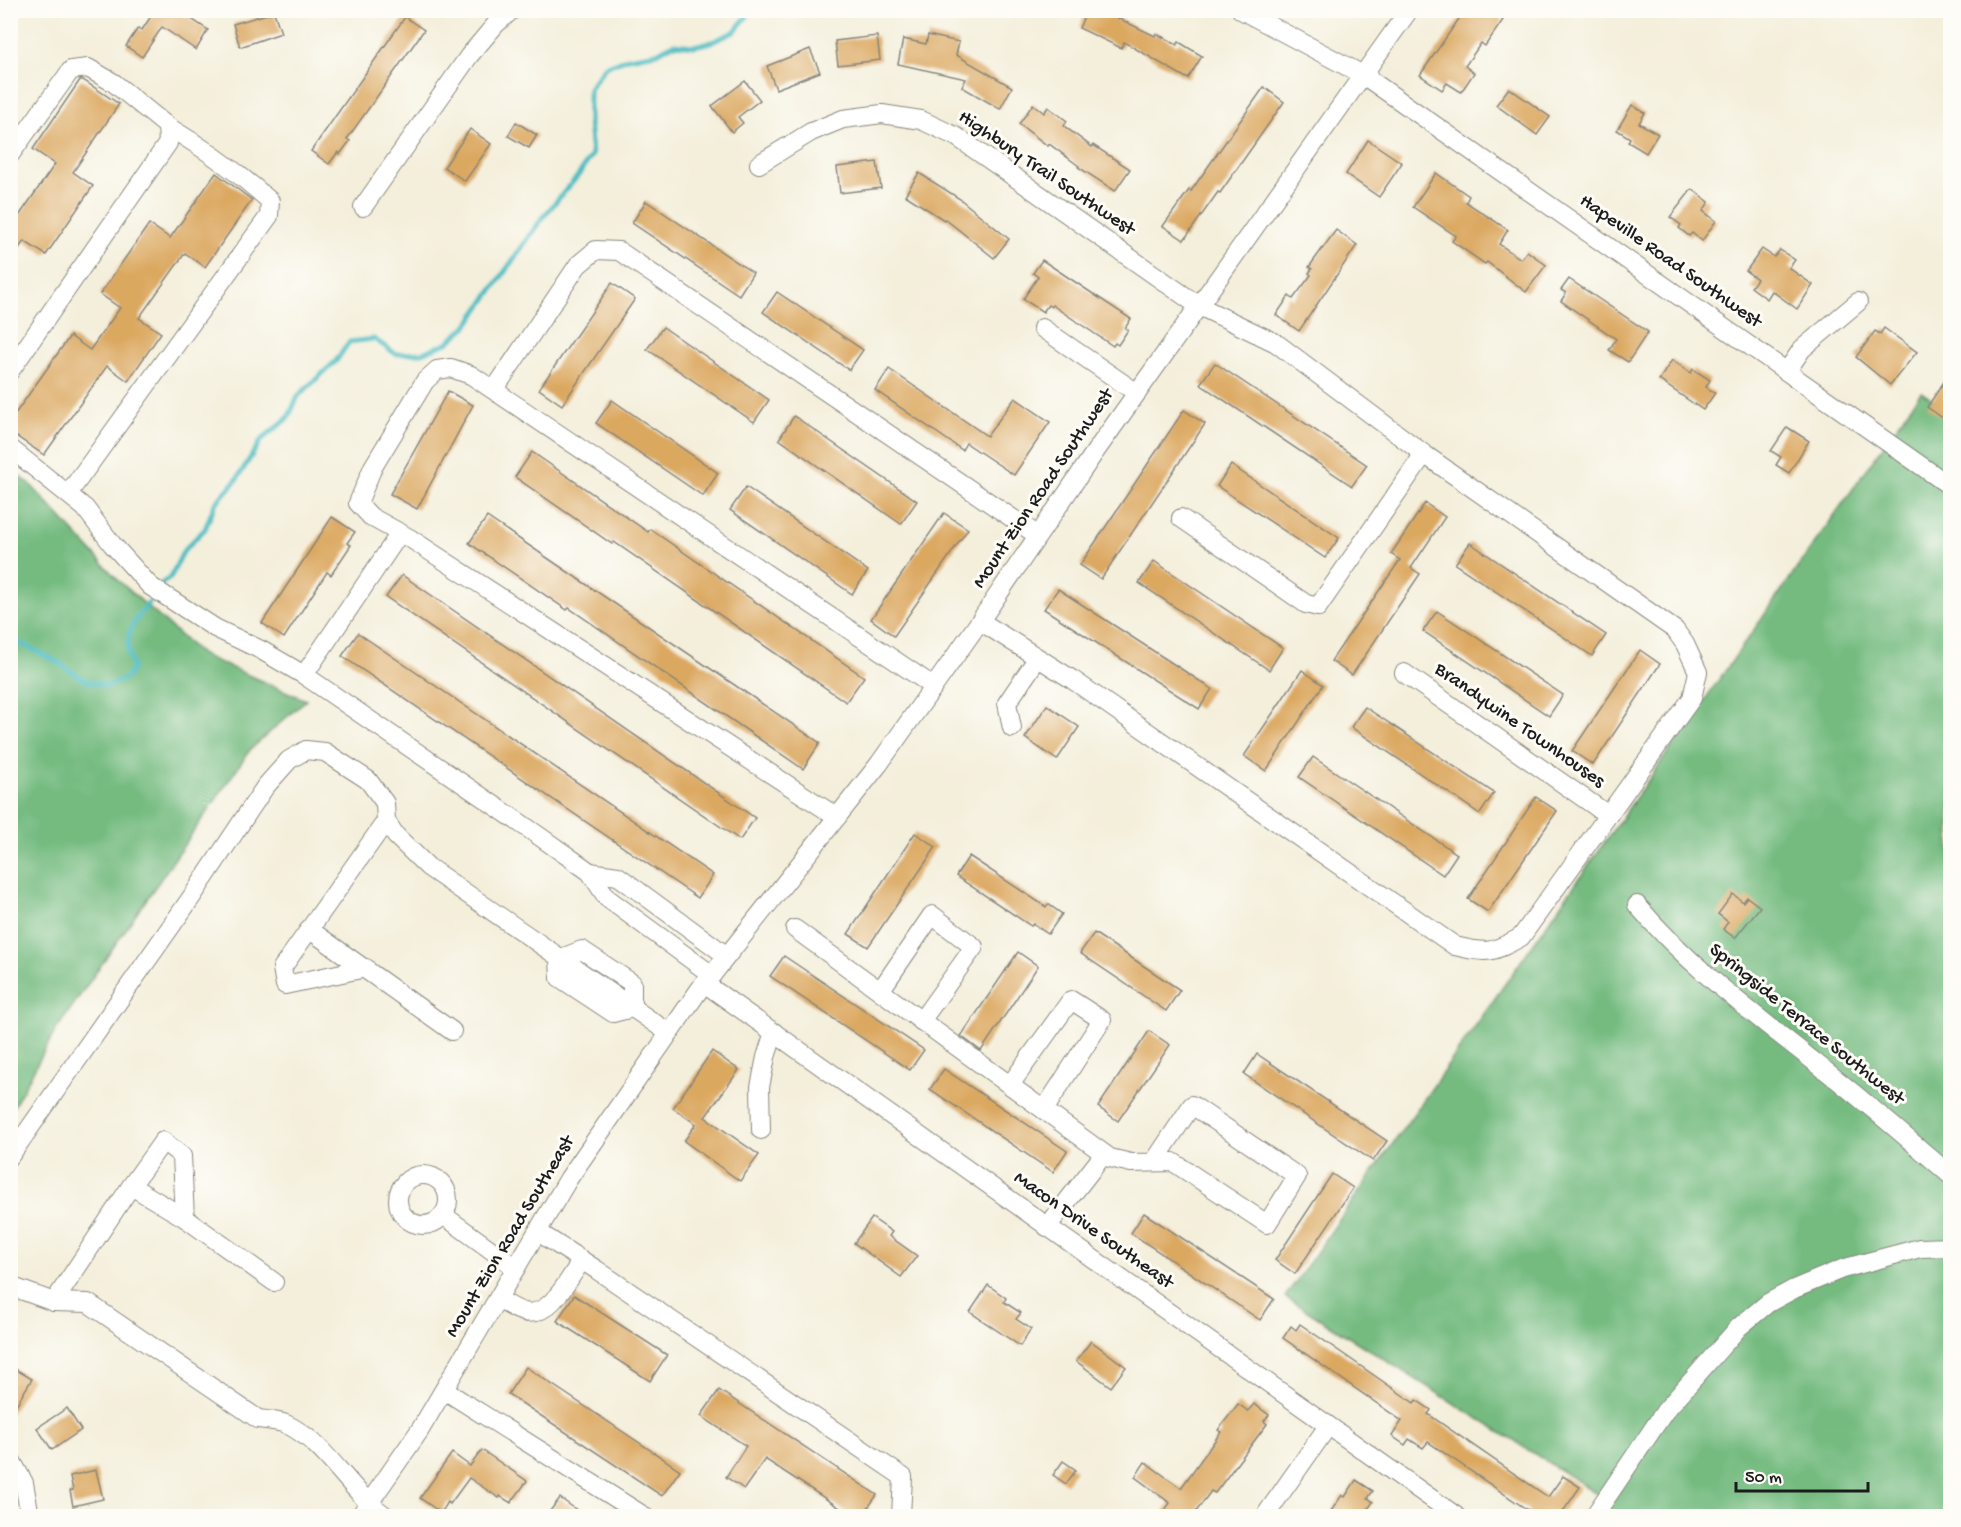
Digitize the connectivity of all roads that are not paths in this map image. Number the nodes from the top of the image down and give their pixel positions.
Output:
1 (512, 10) edge
2 (1241, 10) edge
3 (1409, 10) edge
4 (1364, 75) junction
5 (168, 126) junction
6 (10, 155) edge
7 (759, 164) dead end
8 (363, 207) dead end
9 (1858, 302) dead end
10 (1199, 306) junction
11 (1042, 328) dead end
12 (10, 371) edge
13 (1787, 371) junction
14 (494, 390) junction
15 (1137, 393) junction
16 (10, 448) edge
17 (1424, 454) junction
18 (1950, 486) edge
19 (68, 494) junction
20 (1180, 518) dead end
21 (400, 533) junction
22 (1037, 535) junction
23 (980, 621) junction
24 (1037, 659) junction
25 (1404, 673) dead end
26 (304, 675) junction
27 (933, 686) junction
28 (1012, 729) dead end
29 (1608, 815) junction
30 (837, 817) junction
31 (386, 821) junction
32 (590, 872) junction
33 (1637, 905) dead end
34 (795, 929) dead end
35 (310, 930) junction
36 (727, 956) junction
37 (559, 959) junction
38 (604, 964) junction
39 (366, 968) junction
40 (708, 979) junction
41 (588, 988) junction
42 (880, 991) junction
43 (632, 1008) junction
44 (921, 1021) junction
45 (452, 1031) dead end
46 (774, 1032) junction
47 (669, 1033) junction
48 (1010, 1085) junction
49 (1044, 1110) junction
50 (761, 1130) dead end
51 (1104, 1154) junction
52 (10, 1156) edge
53 (1154, 1162) junction
54 (1950, 1175) edge
55 (131, 1186) junction
56 (443, 1215) dead end
57 (185, 1218) junction
58 (1047, 1227) junction
59 (538, 1232) junction
60 (1950, 1247) edge
61 (582, 1260) junction
62 (516, 1268) junction
63 (274, 1282) dead end
64 (10, 1286) edge
65 (498, 1299) junction
66 (54, 1302) junction
67 (444, 1390) junction
68 (1328, 1426) junction
69 (10, 1458) edge
70 (364, 1510) edge
71 (30, 1516) edge
72 (386, 1516) edge
73 (644, 1516) edge
74 (901, 1516) edge
75 (1265, 1516) edge
76 (1456, 1516) edge
77 (1594, 1516) edge

1 - 8 street
2 - 4 street, Hapeville Road Southwest
3 - 4 street, Mount Zion Road Southwest
4 - 10 street, Mount Zion Road Southwest
4 - 13 street, Hapeville Road Southwest
5 - 6 street
5 - 12 street
5 - 19 street
7 - 10 street, Highbury Trail Southwest
9 - 13 street
10 - 15 street, Mount Zion Road Southwest
10 - 17 street, Highbury Trail Southwest
11 - 15 street
13 - 18 street, Hapeville Road Southwest
14 - 21 street
14 - 22 street
14 - 27 street
15 - 22 street, Mount Zion Road Southwest
16 - 19 street
17 - 20 street
17 - 29 street, Highbury Trail Southwest
19 - 26 street
21 - 26 street
21 - 30 street
22 - 23 street, Mount Zion Road Southwest
23 - 24 street, Highbury Trail Southwest
23 - 27 street, Mount Zion Road Southwest
24 - 28 street
24 - 29 street, Highbury Trail Southwest
25 - 29 street, Brandywine Townhouses
26 - 32 street
27 - 30 street, Mount Zion Road Southwest
30 - 36 street, Mount Zion Road Southwest
31 - 35 street
31 - 37 street
31 - 52 street
32 - 36 street
32 - 40 street, Macon Drive Southeast
33 - 54 street, Springside Terrace Southwest
34 - 42 street
35 - 39 street
35 - 39 street
36 - 40 street, Mount Zion Road Southwest
37 - 38 street
37 - 41 street
38 - 41 street
38 - 43 street
39 - 45 street
40 - 46 street, Macon Drive Southeast
40 - 47 street, Mount Zion Road Southeast
41 - 43 street
42 - 44 street
42 - 44 street
43 - 47 street
44 - 48 street
46 - 50 street
46 - 58 street, Macon Drive Southeast
47 - 59 street, Mount Zion Road Southeast
48 - 49 street
48 - 49 street
49 - 51 street
51 - 53 street
51 - 58 street
53 - 53 street
55 - 57 street
55 - 57 street
55 - 66 street
56 - 62 street
57 - 63 street
58 - 68 street, Macon Drive Southeast
59 - 61 street
59 - 62 street, Mount Zion Road Southeast
60 - 77 street
61 - 65 street
61 - 74 street
62 - 65 street, Mount Zion Road Southeast
64 - 66 street
65 - 67 street, Mount Zion Road Southeast
66 - 70 street
67 - 70 street, Mount Zion Road Southeast
67 - 73 street
68 - 75 street
68 - 76 street, Macon Drive Southeast
69 - 71 street
70 - 72 street

